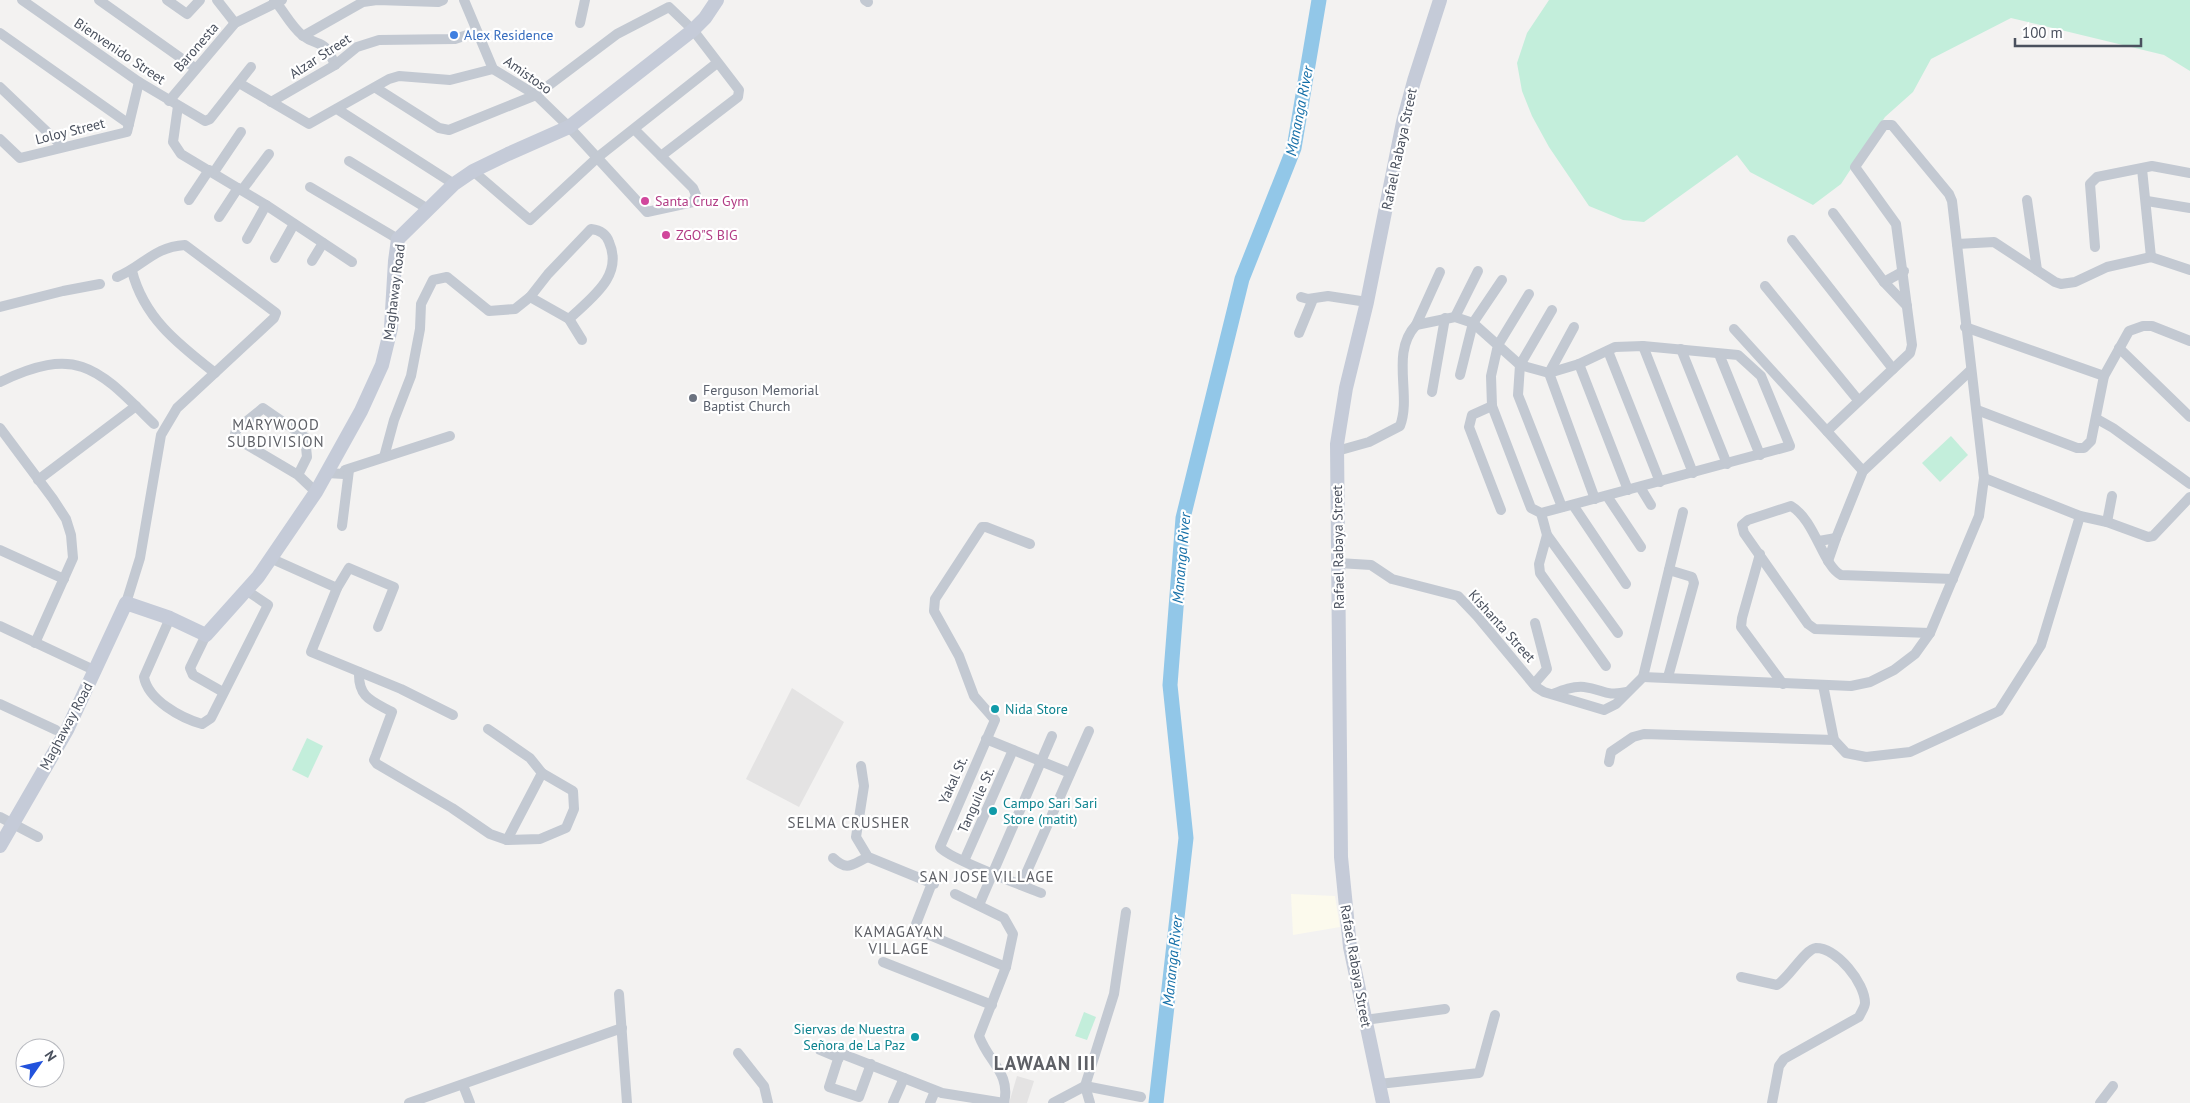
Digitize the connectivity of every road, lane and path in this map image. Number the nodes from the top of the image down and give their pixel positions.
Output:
1 (22, 0) edge
2 (99, 0) edge
3 (167, 0) edge
4 (200, 0) edge
5 (217, 0) edge
6 (443, 0) edge
7 (464, 0) edge
8 (585, 0) edge
9 (717, 0) edge
10 (1440, 0) edge
11 (278, 1) edge
12 (580, 23) dead end
13 (235, 24) junction
14 (693, 30) junction
15 (476, 32) junction
16 (0, 33) edge
17 (303, 36) junction
18 (717, 63) junction
19 (335, 65) junction
20 (251, 67) dead end
21 (195, 68) junction
22 (493, 69) junction
23 (139, 82) junction
24 (239, 83) junction
25 (0, 87) edge
26 (376, 88) junction
27 (536, 95) junction
28 (271, 102) junction
29 (173, 104) junction
30 (338, 109) junction
31 (569, 127) junction
32 (128, 128) junction
33 (635, 130) junction
34 (242, 132) dead end
35 (0, 139) edge
36 (63, 146) junction
37 (269, 154) dead end
38 (660, 156) junction
39 (598, 157) junction
40 (349, 161) dead end
41 (2142, 169) junction
42 (211, 171) junction
43 (473, 171) junction
44 (2190, 173) edge
45 (454, 184) junction
46 (310, 187) dead end
47 (240, 189) junction
48 (189, 200) dead end
49 (2027, 200) dead end
50 (2147, 201) junction
51 (266, 205) junction
52 (428, 208) junction
53 (2190, 208) edge
54 (1833, 212) dead end
55 (219, 217) dead end
56 (294, 224) junction
57 (247, 239) dead end
58 (398, 239) junction
59 (1792, 240) dead end
60 (323, 243) junction
61 (1957, 244) junction
62 (2095, 247) dead end
63 (2151, 257) junction
64 (275, 258) dead end
65 (312, 262) dead end
66 (352, 262) dead end
67 (2037, 270) junction
68 (2190, 270) edge
69 (132, 271) junction
70 (1478, 271) dead end
71 (1904, 271) junction
72 (1440, 272) dead end
73 (118, 278) dead end
74 (1502, 280) dead end
75 (1884, 282) junction
76 (100, 284) dead end
77 (1765, 286) dead end
78 (1529, 294) dead end
79 (530, 297) junction
80 (1301, 297) dead end
81 (1313, 299) junction
82 (1367, 302) junction
83 (1907, 306) junction
84 (0, 307) edge
85 (1552, 310) dead end
86 (1450, 317) junction
87 (569, 319) junction
88 (1473, 323) junction
89 (1416, 325) junction
90 (1574, 327) dead end
91 (1965, 327) junction
92 (1734, 329) dead end
93 (1299, 334) dead end
94 (582, 340) dead end
95 (2190, 341) edge
96 (1498, 345) junction
97 (1643, 346) junction
98 (2118, 348) junction
99 (1681, 349) junction
100 (1608, 351) junction
101 (1719, 354) junction
102 (1579, 364) junction
103 (1520, 365) junction
104 (1893, 368) junction
105 (1971, 370) junction
106 (215, 373) junction
107 (1549, 373) junction
108 (1460, 375) dead end
109 (2104, 376) junction
110 (0, 382) edge
111 (1432, 392) dead end
112 (1858, 400) junction
113 (136, 406) junction
114 (1492, 406) junction
115 (1977, 410) junction
116 (2190, 417) edge
117 (2097, 419) junction
118 (154, 424) dead end
119 (0, 428) edge
120 (1827, 431) junction
121 (450, 436) dead end
122 (1337, 451) junction
123 (1760, 456) junction
124 (384, 457) junction
125 (1727, 464) junction
126 (339, 471) junction
127 (1863, 471) junction
128 (1693, 473) junction
129 (298, 474) junction
130 (1984, 478) junction
131 (38, 480) junction
132 (1660, 482) junction
133 (2190, 484) edge
134 (1640, 487) junction
135 (1628, 490) junction
136 (316, 492) junction
137 (1607, 496) junction
138 (2112, 496) dead end
139 (2190, 497) edge
140 (1595, 499) junction
141 (1573, 505) junction
142 (1651, 505) dead end
143 (1562, 507) junction
144 (1501, 510) dead end
145 (1683, 512) dead end
146 (1541, 513) junction
147 (2080, 516) junction
148 (2107, 522) junction
149 (342, 526) dead end
150 (1548, 535) junction
151 (1836, 538) junction
152 (1819, 541) junction
153 (1030, 544) dead end
154 (1642, 547) dead end
155 (0, 550) edge
156 (1760, 554) junction
157 (270, 558) junction
158 (1828, 561) junction
159 (1338, 563) junction
160 (1669, 570) junction
161 (64, 579) junction
162 (1953, 579) junction
163 (1626, 584) dead end
164 (337, 588) junction
165 (246, 590) junction
166 (126, 603) junction
167 (170, 618) junction
168 (1535, 623) dead end
169 (0, 626) edge
170 (378, 627) dead end
171 (1618, 632) dead end
172 (1930, 633) junction
173 (206, 635) junction
174 (35, 643) junction
175 (1606, 666) dead end
176 (96, 671) junction
177 (359, 672) junction
178 (1644, 677) junction
179 (1668, 678) junction
180 (1534, 684) junction
181 (1783, 684) junction
182 (1824, 685) junction
183 (1588, 688) junction
184 (223, 692) junction
185 (1627, 692) junction
186 (1553, 694) junction
187 (0, 704) edge
188 (1584, 704) junction
189 (453, 715) dead end
190 (488, 729) dead end
191 (56, 730) dead end
192 (1089, 731) dead end
193 (1052, 736) dead end
194 (986, 740) junction
195 (1834, 740) junction
196 (1013, 750) junction
197 (1042, 761) junction
198 (1609, 762) dead end
199 (860, 766) dead end
200 (542, 772) junction
201 (1070, 773) junction
202 (0, 817) edge
203 (13, 824) junction
204 (38, 837) dead end
205 (507, 840) junction
206 (0, 846) edge
207 (868, 857) junction
208 (833, 858) dead end
209 (964, 861) junction
210 (993, 873) junction
211 (1021, 886) junction
212 (955, 894) dead end
213 (1041, 894) dead end
214 (979, 905) junction
215 (1126, 912) dead end
216 (883, 962) dead end
217 (1006, 967) junction
218 (1741, 977) dead end
219 (619, 994) dead end
220 (992, 1005) junction
221 (1445, 1009) dead end
222 (1494, 1015) dead end
223 (1365, 1020) junction
224 (622, 1028) junction
225 (820, 1050) dead end
226 (738, 1052) dead end
227 (839, 1058) junction
228 (872, 1064) junction
229 (904, 1078) junction
230 (1379, 1084) junction
231 (463, 1085) junction
232 (1085, 1086) junction
233 (2113, 1086) dead end
234 (936, 1091) junction
235 (1141, 1097) dead end
236 (409, 1103) edge
237 (470, 1103) edge
238 (626, 1103) edge
239 (768, 1103) edge
240 (893, 1103) edge
241 (930, 1103) edge
242 (1004, 1103) edge
243 (1053, 1103) edge
244 (1090, 1103) edge
245 (1383, 1103) edge
246 (1772, 1103) edge
247 (2100, 1103) edge

1 - 23 street, Bienvenido Street
2 - 21 street
3 - 4 street
5 - 13 street
6 - 17 street
7 - 15 street, Amistoso
8 - 12 street
9 - 14 street, Maghaway Road
10 - 82 street, Rafael Rabaya Street
11 - 13 street, Baronesta
11 - 17 street
13 - 21 street, Baronesta
14 - 18 street
14 - 27 street
14 - 31 street, Maghaway Road
15 - 19 street, Alzar Street
15 - 22 street, Amistoso
16 - 32 street
17 - 19 street
18 - 33 street
18 - 38 street
19 - 28 street, Alzar Street
20 - 24 street
21 - 29 street, Baronesta
22 - 26 street
22 - 27 street, Amistoso
23 - 29 street, Bienvenido Street
23 - 32 street
24 - 28 street
24 - 29 street, Bienvenido Street
25 - 36 street
26 - 27 street
26 - 30 street
27 - 31 street, Amistoso
28 - 30 street
29 - 42 street
30 - 45 street
31 - 39 street, Amistoso
31 - 43 street, Maghaway Road
32 - 36 street, Loloy Street
33 - 38 street
33 - 39 street
34 - 42 street
35 - 36 street, Loloy Street
37 - 47 street
38 - 39 street, Amistoso
39 - 43 street
40 - 52 street
41 - 44 street
41 - 50 street
41 - 62 street
42 - 47 street
42 - 48 street
43 - 45 street, Maghaway Road
45 - 52 street, Maghaway Road
46 - 58 street
47 - 51 street
47 - 55 street
49 - 67 street
50 - 53 street
50 - 63 street
51 - 56 street
51 - 57 street
52 - 58 street, Maghaway Road
54 - 75 street
56 - 60 street
56 - 64 street
58 - 126 street, Maghaway Road
59 - 104 street
60 - 65 street
60 - 66 street
61 - 67 street
61 - 71 street
61 - 91 street
63 - 67 street
63 - 68 street
69 - 73 street
69 - 106 street
69 - 106 street, Maghaway Road
70 - 86 street
71 - 75 street
71 - 83 street
72 - 89 street
74 - 88 street
75 - 83 street
76 - 84 street
77 - 112 street
78 - 96 street
79 - 87 street
79 - 87 street
79 - 124 street
80 - 81 street
81 - 82 street
81 - 93 street
82 - 122 street, Rafael Rabaya Street
83 - 104 street
85 - 103 street
86 - 88 street
86 - 89 street
86 - 111 street
87 - 94 street
88 - 96 street
88 - 108 street
89 - 122 street
90 - 107 street
91 - 105 street
91 - 109 street
92 - 120 street
95 - 98 street
96 - 103 street
96 - 114 street
97 - 99 street
97 - 100 street
97 - 128 street
98 - 109 street
98 - 116 street
99 - 101 street
99 - 125 street
100 - 102 street
100 - 132 street
101 - 123 street
101 - 123 street
102 - 107 street
102 - 135 street
103 - 107 street
103 - 143 street
104 - 112 street
105 - 115 street
105 - 127 street
106 - 166 street, Maghaway Road
107 - 140 street
109 - 117 street
110 - 113 street
112 - 120 street
113 - 118 street
113 - 131 street
114 - 144 street
114 - 146 street
115 - 117 street
115 - 130 street
117 - 133 street
119 - 131 street
120 - 127 street
121 - 124 street
122 - 159 street, Rafael Rabaya Street
123 - 125 street
124 - 126 street
125 - 128 street
126 - 136 street, Maghaway Road
126 - 149 street
127 - 151 street
128 - 132 street
129 - 129 street
129 - 136 street
130 - 147 street
130 - 162 street
131 - 161 street
132 - 134 street
134 - 135 street
134 - 142 street
135 - 137 street
136 - 157 street, Maghaway Road
137 - 140 street
137 - 154 street
138 - 148 street
139 - 148 street
140 - 141 street
141 - 143 street
141 - 163 street
143 - 146 street
145 - 160 street
146 - 150 street
147 - 148 street
147 - 195 street
150 - 171 street
150 - 175 street
151 - 152 street
151 - 158 street
152 - 156 street
152 - 158 street
153 - 194 street, Yakal St.
155 - 161 street
156 - 172 street
156 - 181 street
157 - 164 street
157 - 165 street, Maghaway Road
158 - 162 street
159 - 180 street, Kishanta Street
159 - 223 street, Rafael Rabaya Street
160 - 178 street
160 - 179 street
161 - 174 street
162 - 172 street
164 - 170 street
164 - 177 street
165 - 173 street, Maghaway Road
165 - 184 street
166 - 167 street
166 - 176 street, Maghaway Road
167 - 173 street
167 - 184 street
168 - 180 street
169 - 174 street
172 - 182 street
173 - 184 street
174 - 176 street
176 - 203 street, Maghaway Road
177 - 189 street
177 - 205 street
178 - 179 street
178 - 185 street
179 - 181 street
180 - 186 street, Kishanta Street
181 - 182 street
182 - 195 street
183 - 185 street
183 - 186 street
183 - 188 street
185 - 188 street, Kishanta Street
186 - 188 street, Kishanta Street
187 - 191 street
190 - 200 street
192 - 201 street
193 - 197 street
194 - 196 street
194 - 209 street, Yakal St.
195 - 198 street
196 - 197 street
196 - 209 street, Tanguile St.
197 - 201 street
197 - 210 street
199 - 207 street
200 - 205 street
200 - 205 street
201 - 211 street
202 - 203 street
203 - 204 street
203 - 206 street, Maghaway Road
207 - 208 street
207 - 217 street
209 - 210 street
210 - 211 street
210 - 214 street
211 - 213 street
212 - 214 street
214 - 217 street
215 - 232 street
216 - 220 street
217 - 220 street
218 - 246 street
219 - 224 street
220 - 242 street
221 - 223 street
222 - 230 street
223 - 230 street, Rafael Rabaya Street
224 - 231 street
224 - 238 street
225 - 227 street
226 - 239 street
227 - 228 street
227 - 228 street
228 - 229 street
229 - 234 street
229 - 240 street
230 - 245 street, Rafael Rabaya Street
231 - 236 street
231 - 237 street
232 - 235 street
232 - 243 street
232 - 244 street
233 - 247 street
234 - 241 street
234 - 242 street

